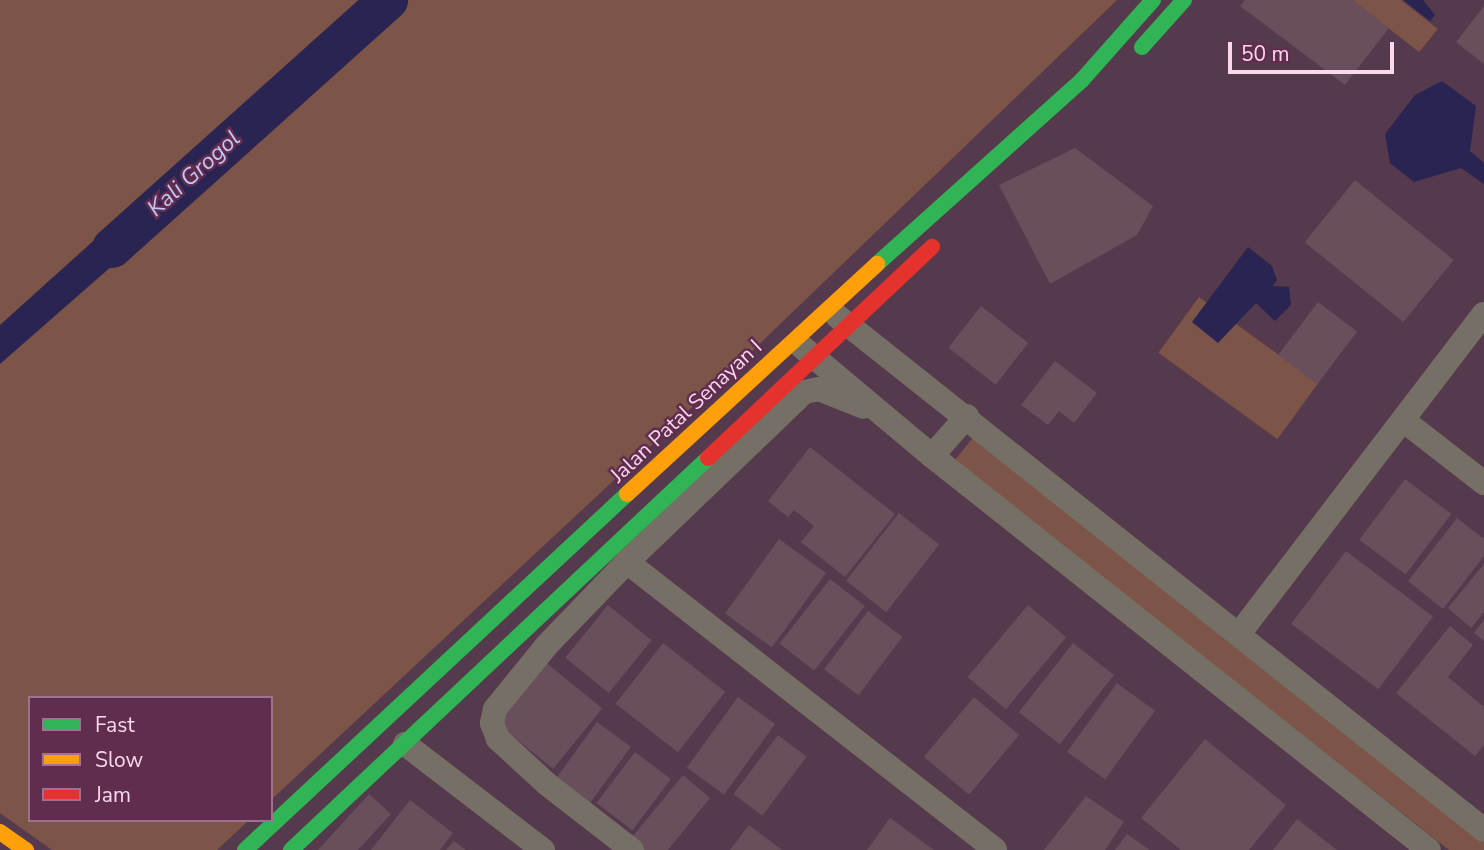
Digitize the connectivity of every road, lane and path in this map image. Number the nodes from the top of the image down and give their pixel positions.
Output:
1 (1153, 0) edge
2 (1184, 0) edge
3 (1133, 55) dead end
4 (946, 233) dead end
5 (829, 307) junction
6 (1484, 314) edge
7 (846, 326) junction
8 (793, 340) junction
9 (814, 357) junction
10 (967, 416) junction
11 (884, 418) junction
12 (1403, 421) junction
13 (932, 456) junction
14 (1484, 483) edge
15 (627, 562) junction
16 (1239, 634) junction
17 (405, 744) junction
18 (1484, 830) edge
19 (0, 832) edge
20 (26, 850) edge
21 (245, 850) edge
22 (291, 850) edge
23 (543, 850) edge
24 (632, 850) edge
25 (996, 850) edge
26 (1429, 850) edge

1 - 5 main road, Jalan Patal Senayan I
2 - 3 main road
4 - 7 main road
5 - 7 street
5 - 8 main road, Jalan Patal Senayan I
6 - 12 street
7 - 9 main road
7 - 10 street
8 - 9 street
8 - 21 main road, Jalan Patal Senayan I
9 - 11 street
9 - 17 main road
10 - 13 street
10 - 16 street
11 - 13 street
11 - 15 street
12 - 14 street
12 - 16 street
13 - 26 street
15 - 24 street
15 - 25 street
16 - 18 street
17 - 22 main road
17 - 23 street
19 - 20 main road

